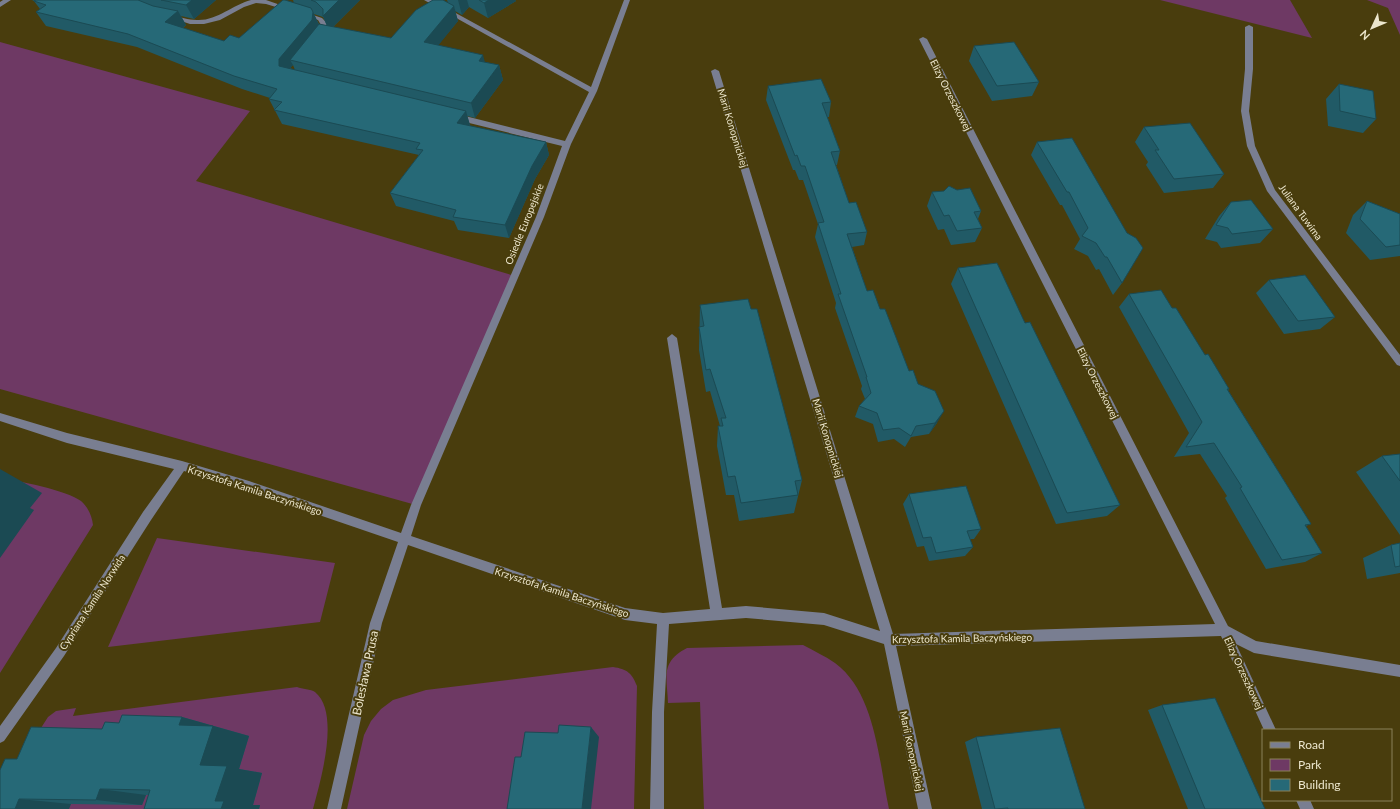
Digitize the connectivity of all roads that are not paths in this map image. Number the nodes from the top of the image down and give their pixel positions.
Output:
1 (8, 0) edge
2 (258, 0) edge
3 (427, 0) edge
4 (627, 0) edge
5 (0, 5) edge
6 (161, 14) edge
7 (1249, 27) dead end
8 (923, 39) dead end
9 (314, 46) edge
10 (715, 71) dead end
11 (593, 91) junction
12 (452, 115) edge
13 (567, 144) junction
14 (672, 338) dead end
15 (1400, 362) edge
16 (0, 416) edge
17 (182, 466) junction
18 (403, 540) junction
19 (716, 615) junction
20 (663, 619) junction
21 (1224, 630) junction
22 (889, 640) junction
23 (1400, 671) edge
24 (1270, 729) edge
25 (0, 737) edge
26 (334, 809) edge
27 (657, 809) edge
28 (925, 809) edge

1 - 5 street
2 - 6 street
2 - 9 street
3 - 11 street
4 - 11 street, Osiedle Europejskie
7 - 15 street, Juliana Tuwima
8 - 21 street, Elizy Orzeszkowej
10 - 22 street, Marii Konopnickiej
11 - 13 street, Osiedle Europejskie
12 - 13 street
13 - 18 street, Osiedle Europejskie
14 - 19 street
16 - 17 street, Krzysztofa Kamila Baczyńskiego
17 - 18 street, Krzysztofa Kamila Baczyńskiego
17 - 25 street, Cypriana Kamila Norwida
18 - 20 street, Krzysztofa Kamila Baczyńskiego
18 - 26 street, Bolesława Prusa
19 - 20 street, Krzysztofa Kamila Baczyńskiego
19 - 22 street, Krzysztofa Kamila Baczyńskiego
20 - 27 street
21 - 22 street, Krzysztofa Kamila Baczyńskiego
21 - 23 street
21 - 24 street, Elizy Orzeszkowej
22 - 28 street, Marii Konopnickiej

